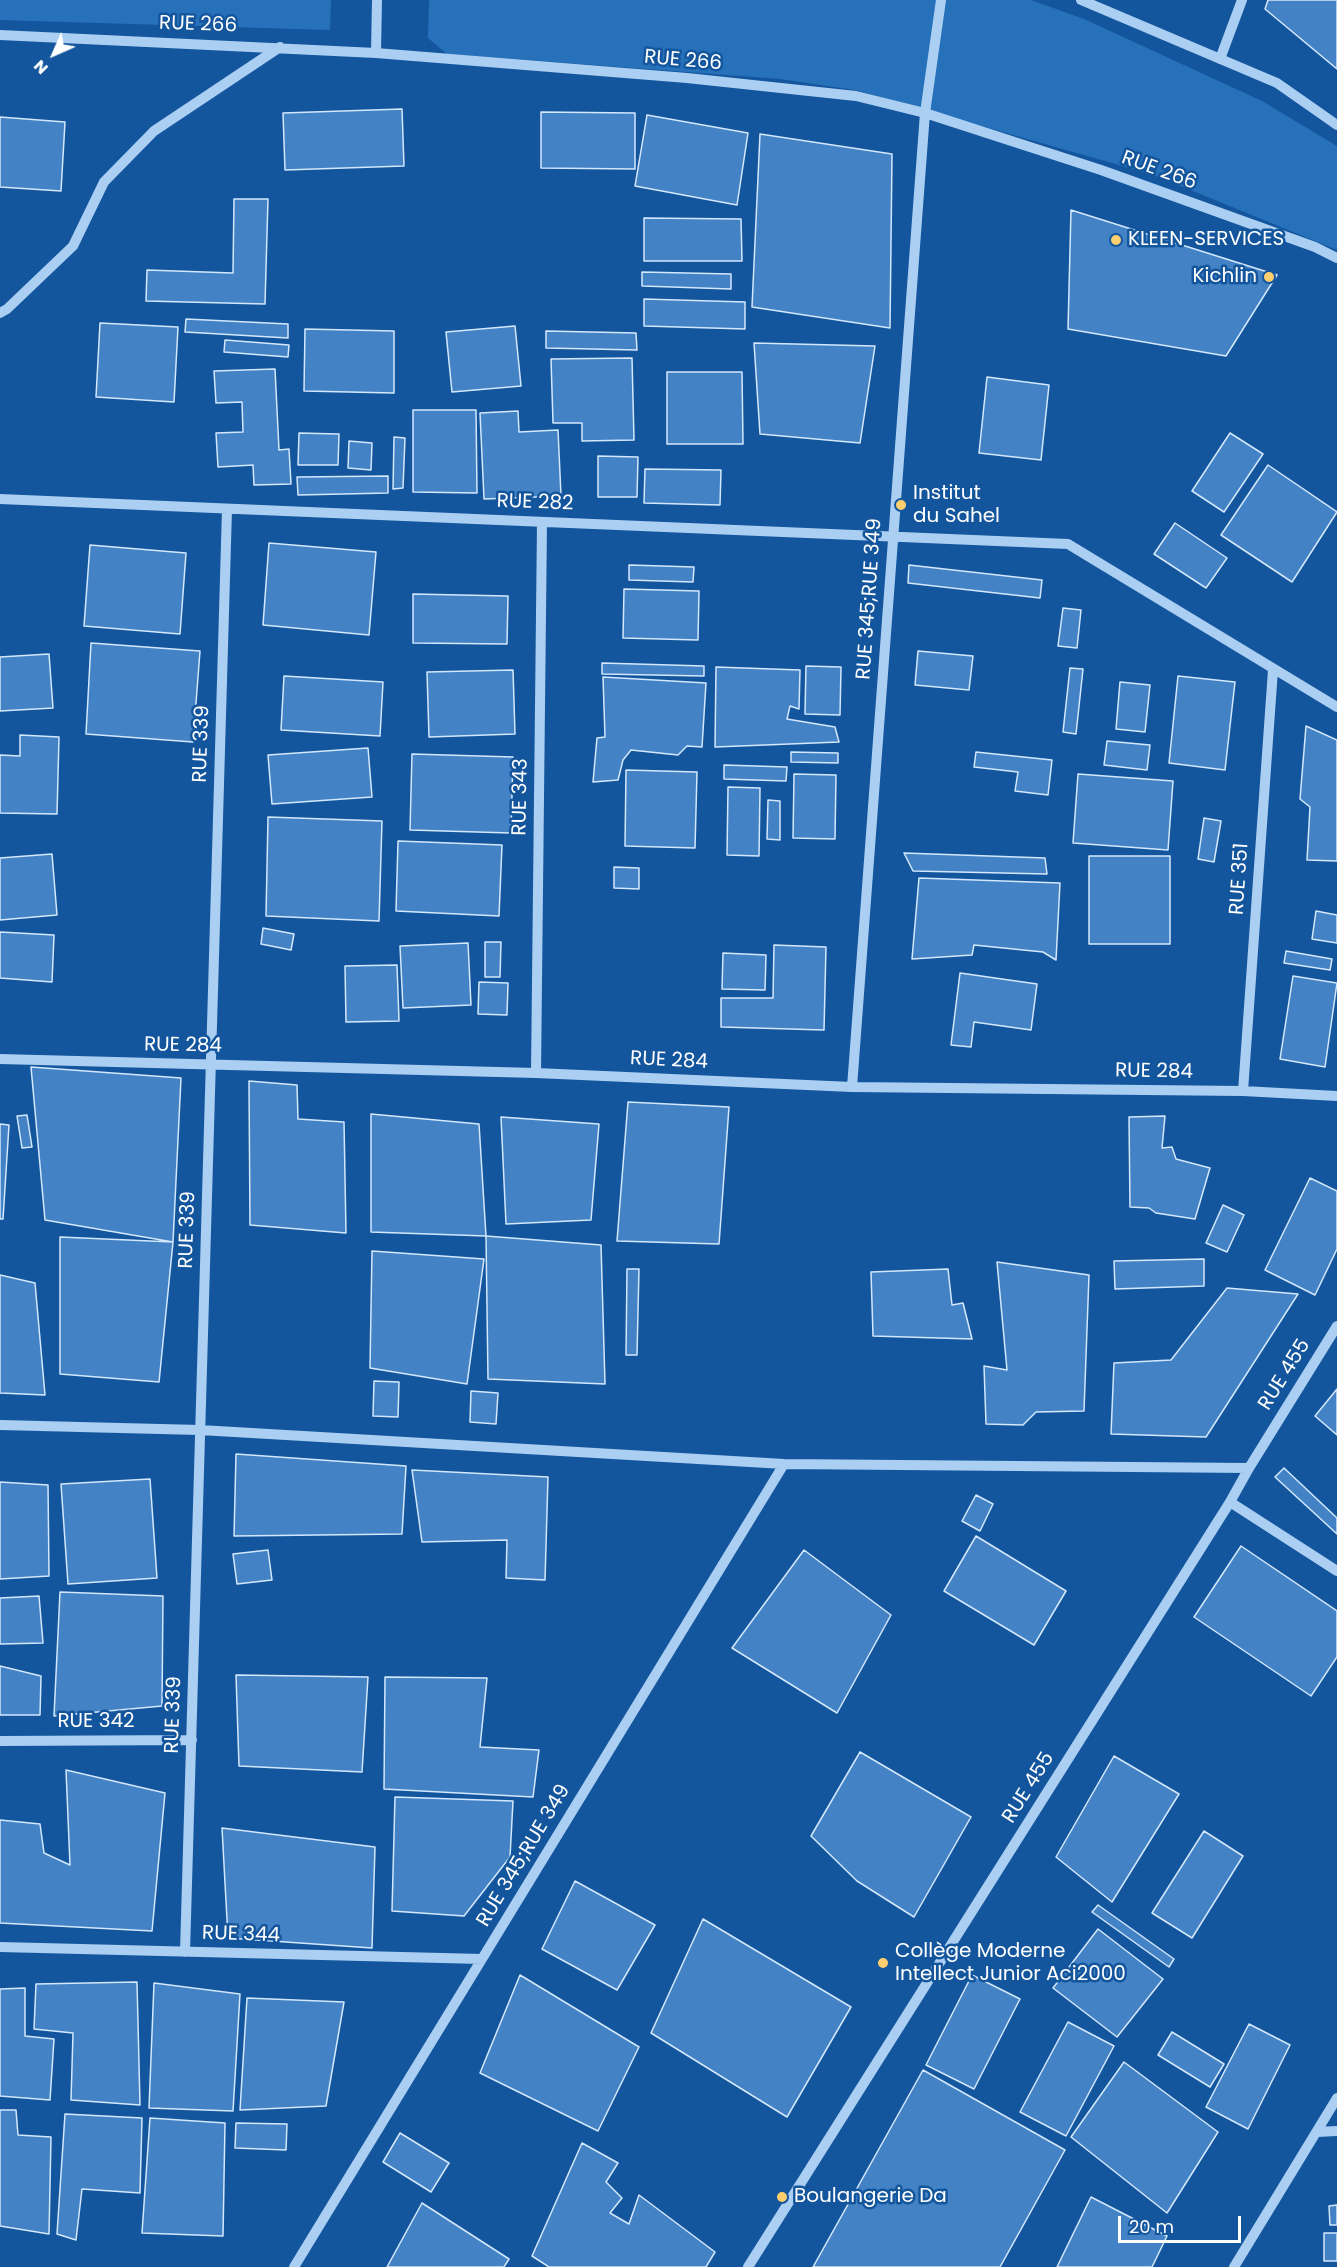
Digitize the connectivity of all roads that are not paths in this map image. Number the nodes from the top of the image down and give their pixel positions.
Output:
1 (377, 0) edge
2 (941, 0) edge
3 (1081, 0) edge
4 (1242, 0) edge
5 (0, 35) edge
6 (280, 46) junction
7 (376, 53) junction
8 (1220, 59) junction
9 (925, 113) junction
10 (1337, 125) edge
11 (1337, 258) edge
12 (0, 313) edge
13 (0, 499) edge
14 (227, 509) junction
15 (542, 522) junction
16 (893, 537) junction
17 (1274, 670) junction
18 (1337, 707) edge
19 (0, 1059) edge
20 (211, 1064) junction
21 (536, 1073) junction
22 (852, 1087) junction
23 (1243, 1091) junction
24 (1337, 1096) edge
25 (1337, 1326) edge
26 (0, 1425) edge
27 (200, 1430) junction
28 (784, 1464) junction
29 (1249, 1468) junction
30 (1230, 1502) junction
31 (1337, 1571) edge
32 (192, 1740) junction
33 (0, 1741) edge
34 (0, 1947) edge
35 (185, 1952) junction
36 (482, 1959) junction
37 (1337, 2098) edge
38 (1337, 2130) edge
39 (1317, 2132) junction
40 (294, 2267) edge
41 (748, 2267) edge
42 (1234, 2267) edge

1 - 7 street
2 - 9 street, RUE 345;RUE 349
3 - 8 street
4 - 8 street
5 - 6 street, RUE 266
6 - 7 street, RUE 266
6 - 12 street
7 - 9 street, RUE 266
8 - 10 street
9 - 11 street, RUE 266
9 - 16 street, RUE 345;RUE 349
13 - 14 street, RUE 282
14 - 15 street, RUE 282
14 - 20 street, RUE 339
15 - 16 street, RUE 282
15 - 21 street, RUE 343
16 - 17 street, RUE 282
16 - 22 street, RUE 345;RUE 349
17 - 18 street
17 - 23 street, RUE 351
19 - 20 street, RUE 284
20 - 21 street, RUE 284
20 - 27 street, RUE 339
21 - 22 street, RUE 284
22 - 23 street, RUE 284
23 - 24 street, RUE 284
25 - 29 street, RUE 455
26 - 27 street
27 - 28 street
27 - 32 street, RUE 339
28 - 29 street
28 - 36 street, RUE 345;RUE 349
29 - 30 street, RUE 455
30 - 31 street
30 - 41 street, RUE 455
32 - 33 street, RUE 342
32 - 35 street, RUE 339
34 - 35 street, RUE 344
35 - 36 street, RUE 344
36 - 40 street, RUE 345;RUE 349
37 - 39 street
38 - 39 street
39 - 42 street

